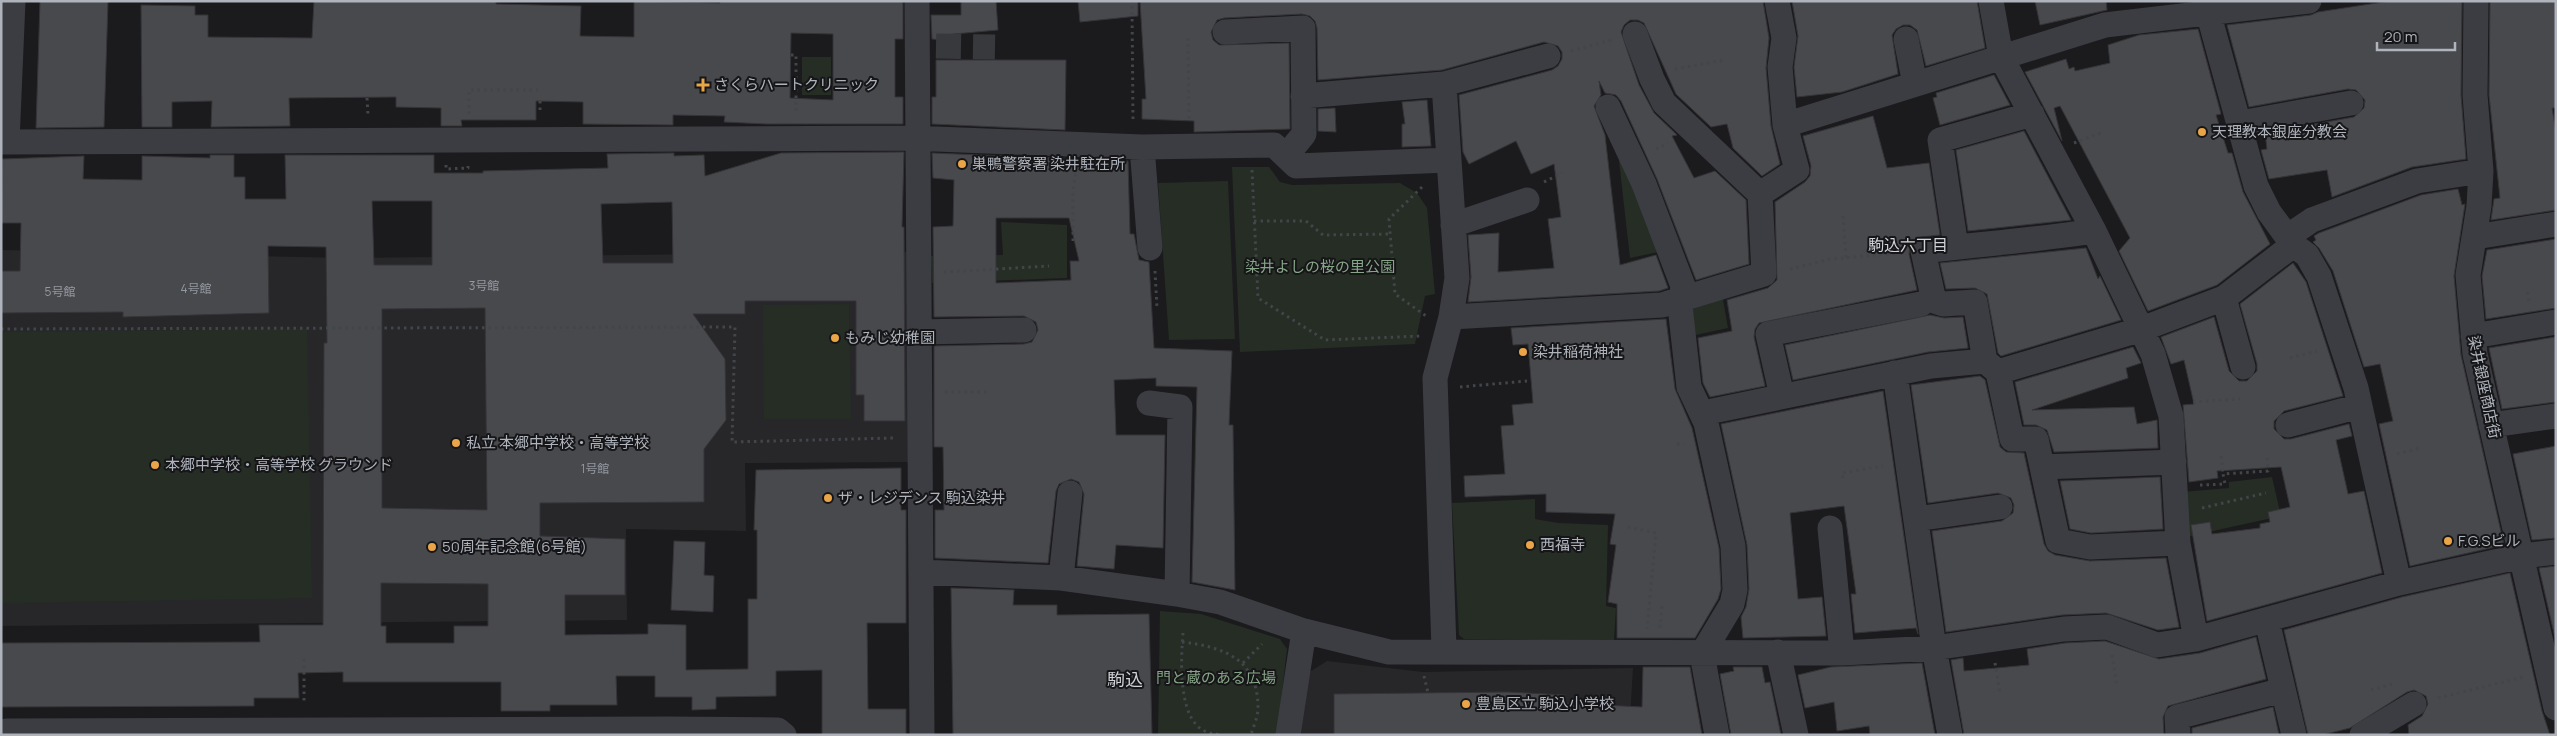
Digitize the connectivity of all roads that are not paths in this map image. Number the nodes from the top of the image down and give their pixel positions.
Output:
1 (13, 1) edge
2 (917, 1) edge
3 (1777, 1) edge
4 (1991, 1) edge
5 (2309, 1) edge
6 (2476, 1) edge
7 (2206, 8) edge
8 (1225, 32) dead end
9 (1635, 34) road end
10 (1906, 39) dead end
11 (1548, 56) road end
12 (2001, 57) junction
13 (1444, 84) junction
14 (1915, 84) junction
15 (1303, 96) junction
16 (2351, 102) dead end
17 (1608, 107) dead end
18 (2032, 114) junction
19 (2240, 123) junction
20 (1785, 125) junction
21 (918, 138) junction
22 (4, 142) edge
23 (1138, 147) junction
24 (1286, 156) junction
25 (1449, 160) junction
26 (2481, 171) junction
27 (1760, 194) junction
28 (1527, 200) dead end
29 (2556, 224) edge
30 (1453, 225) junction
31 (2094, 231) junction
32 (2475, 237) junction
33 (2290, 241) junction
34 (1956, 247) junction
35 (1150, 248) road end
36 (2224, 298) junction
37 (1682, 299) junction
38 (1927, 303) junction
39 (1441, 318) junction
40 (2556, 322) edge
41 (2142, 329) junction
42 (1024, 330) dead end
43 (919, 332) junction
44 (2473, 336) junction
45 (2243, 366) dead end
46 (1991, 367) junction
47 (1895, 373) junction
48 (1782, 396) junction
49 (1149, 404) dead end
50 (2360, 406) junction
51 (1703, 413) junction
52 (2556, 416) edge
53 (2288, 425) dead end
54 (2491, 425) junction
55 (2174, 462) junction
56 (2042, 467) junction
57 (1070, 493) dead end
58 (2000, 507) dead end
59 (1916, 519) junction
60 (1830, 528) dead end
61 (2178, 543) junction
62 (2556, 552) edge
63 (2522, 556) junction
64 (921, 572) junction
65 (1061, 578) junction
66 (2399, 584) junction
67 (1177, 594) junction
68 (2267, 621) junction
69 (1304, 631) junction
70 (2196, 639) junction
71 (1934, 648) junction
72 (1444, 650) junction
73 (1778, 652) junction
74 (1842, 653) junction
75 (1702, 654) junction
76 (2282, 690) junction
77 (2414, 704) road end
78 (2556, 708) edge
79 (4, 732) edge
80 (669, 732) edge
81 (212, 733) edge
82 (784, 735) edge
83 (922, 735) edge
84 (1288, 735) edge
85 (1717, 735) edge
86 (1796, 735) edge
87 (1950, 735) edge
88 (2178, 735) edge
89 (2294, 735) edge
90 (2362, 735) edge

1 - 22 street
2 - 21 street
3 - 20 street
4 - 12 street
5 - 7 street
6 - 26 street, 染井銀座商店街
7 - 12 street
7 - 19 street
8 - 15 street
9 - 27 street
10 - 14 street
11 - 13 street
12 - 14 street
12 - 18 street
13 - 15 street
13 - 25 street
14 - 20 street
15 - 24 street
16 - 19 street
17 - 37 street
18 - 31 street
18 - 34 street
19 - 33 street
20 - 27 street
21 - 22 street
21 - 23 street
21 - 43 street
23 - 24 street
23 - 35 street
24 - 25 street
25 - 30 street
26 - 32 street, 染井銀座商店街
26 - 33 street
27 - 37 street
28 - 30 street
29 - 32 street
30 - 39 street
31 - 34 street
31 - 41 street
32 - 44 street, 染井銀座商店街
33 - 36 street
33 - 50 street
34 - 38 street
36 - 41 street
36 - 45 street
37 - 39 street
37 - 51 street
38 - 46 street
38 - 48 street
39 - 72 street
40 - 44 street
41 - 46 street
41 - 55 street
42 - 43 street
43 - 64 street
44 - 54 street, 染井銀座商店街
46 - 47 street
46 - 56 street
47 - 48 street
47 - 59 street
48 - 51 street
49 - 67 street
50 - 53 street
50 - 66 street
51 - 75 street
52 - 54 street
54 - 63 street, 染井銀座商店街
55 - 56 street
55 - 61 street
56 - 61 street
57 - 65 street
58 - 59 street
59 - 71 street
60 - 74 street
61 - 70 street
62 - 63 street
63 - 66 street
63 - 78 street, 染井銀座商店街
64 - 65 street
64 - 83 street
65 - 67 street
66 - 68 street
67 - 69 street
68 - 70 street
68 - 76 street
69 - 72 street
69 - 84 street
70 - 71 street
71 - 74 street
71 - 87 street
72 - 75 street
73 - 74 street
73 - 75 street
73 - 86 street
75 - 85 street
76 - 88 street
76 - 89 street
77 - 90 street
79 - 81 street
80 - 81 street
80 - 82 street

